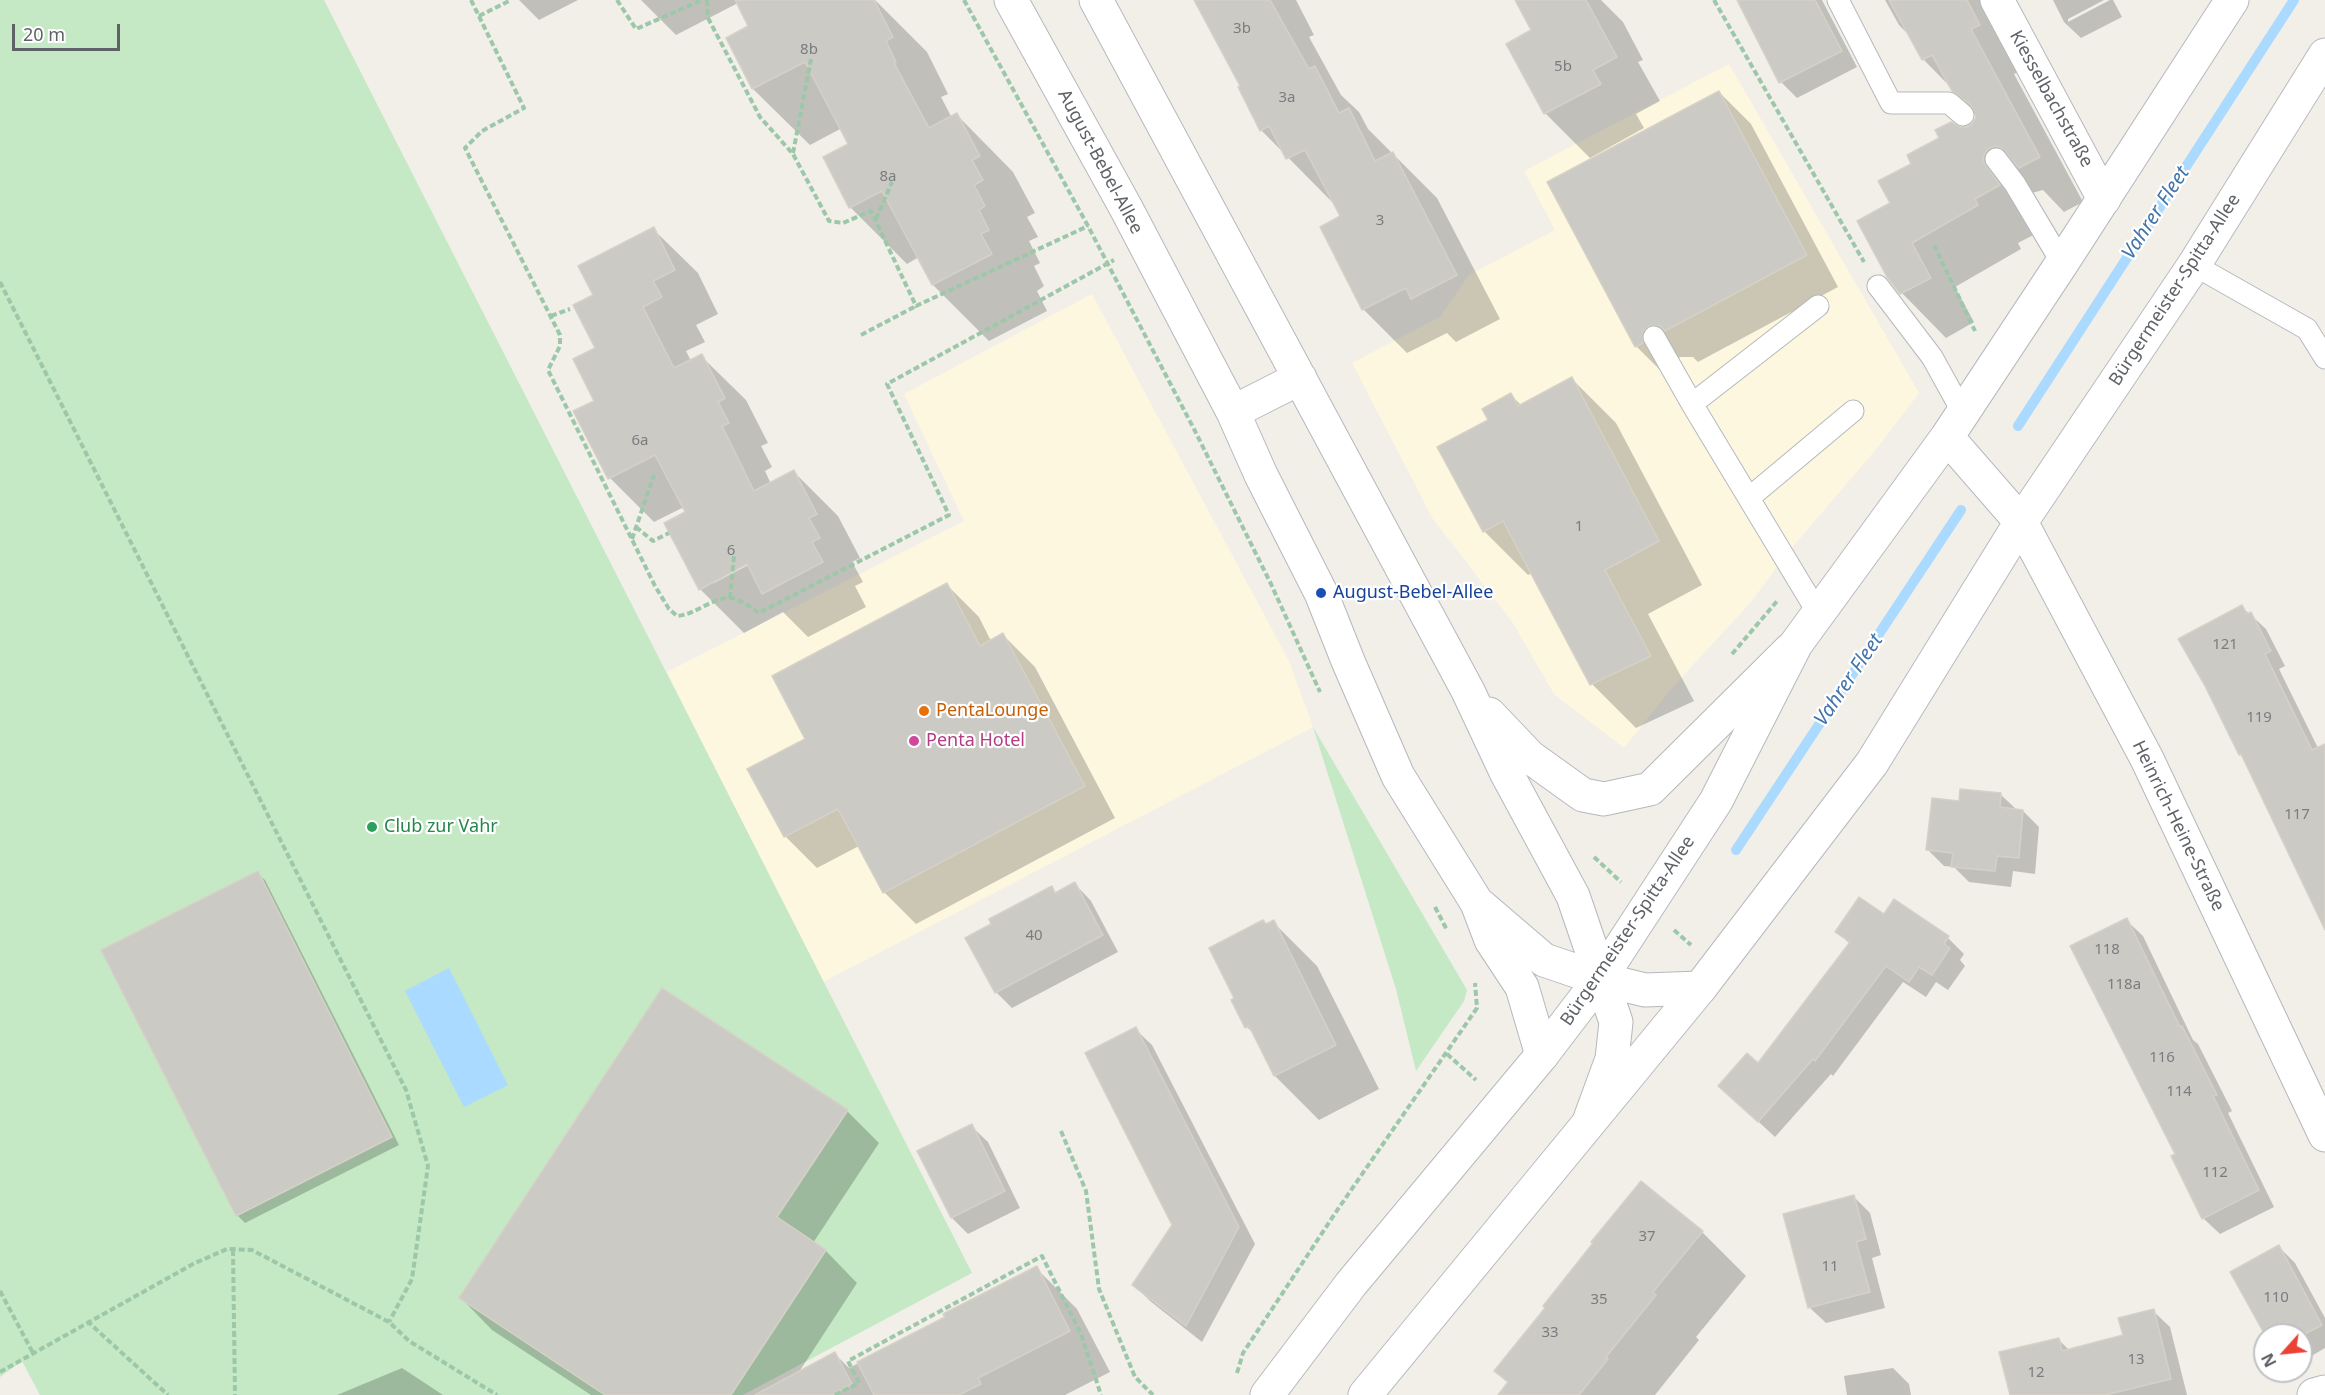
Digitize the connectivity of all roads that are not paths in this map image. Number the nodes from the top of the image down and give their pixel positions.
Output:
1 (1011, 0) edge
2 (1096, 0) edge
3 (1838, 0) edge
4 (1997, 0) edge
5 (2232, 0) edge
6 (2325, 56) edge
7 (1963, 115) dead end
8 (1996, 159) dead end
9 (2104, 199) junction
10 (2062, 263) junction
11 (2194, 265) junction
12 (1878, 286) road end
13 (1818, 306) dead end
14 (1654, 337) dead end
15 (2325, 358) edge
16 (1300, 378) junction
17 (1692, 404) junction
18 (1853, 411) dead end
19 (1233, 412) junction
20 (1955, 425) junction
21 (1749, 498) junction
22 (2021, 522) junction
23 (1818, 613) junction
24 (1796, 644) junction
25 (1467, 691) junction
26 (1477, 903) junction
27 (1600, 980) junction
28 (1700, 988) junction
29 (1542, 1054) junction
30 (1587, 1127) junction
31 (2325, 1135) edge
32 (2325, 1392) edge
33 (1267, 1395) edge
34 (1365, 1395) edge
35 (2314, 1395) edge

1 - 19 street, August-Bebel-Allee
2 - 16 street
3 - 7 lane
4 - 9 street, Kiesselbachstraße
5 - 9 street, Bürgermeister-Spitta-Allee
6 - 11 street, Bürgermeister-Spitta-Allee
8 - 10 lane
9 - 10 street, Bürgermeister-Spitta-Allee
10 - 20 street, Bürgermeister-Spitta-Allee
11 - 15 lane
11 - 22 street, Bürgermeister-Spitta-Allee
12 - 20 lane
13 - 17 lane
14 - 17 lane
16 - 19 street
16 - 25 street
17 - 21 lane
18 - 21 lane
19 - 26 street, August-Bebel-Allee
20 - 22 street
20 - 23 street, Bürgermeister-Spitta-Allee
21 - 23 lane
22 - 28 street, Bürgermeister-Spitta-Allee
22 - 31 street, Heinrich-Heine-Straße
23 - 24 street, Bürgermeister-Spitta-Allee
24 - 25 street
24 - 27 street, Bürgermeister-Spitta-Allee
25 - 27 street
26 - 27 street, August-Bebel-Allee
26 - 29 street, August-Bebel-Allee
27 - 28 street, August-Bebel-Allee
27 - 29 street, Bürgermeister-Spitta-Allee
27 - 30 street
28 - 30 street, Bürgermeister-Spitta-Allee
29 - 33 street, Bürgermeister-Spitta-Allee
30 - 34 street, Bürgermeister-Spitta-Allee
32 - 35 street

